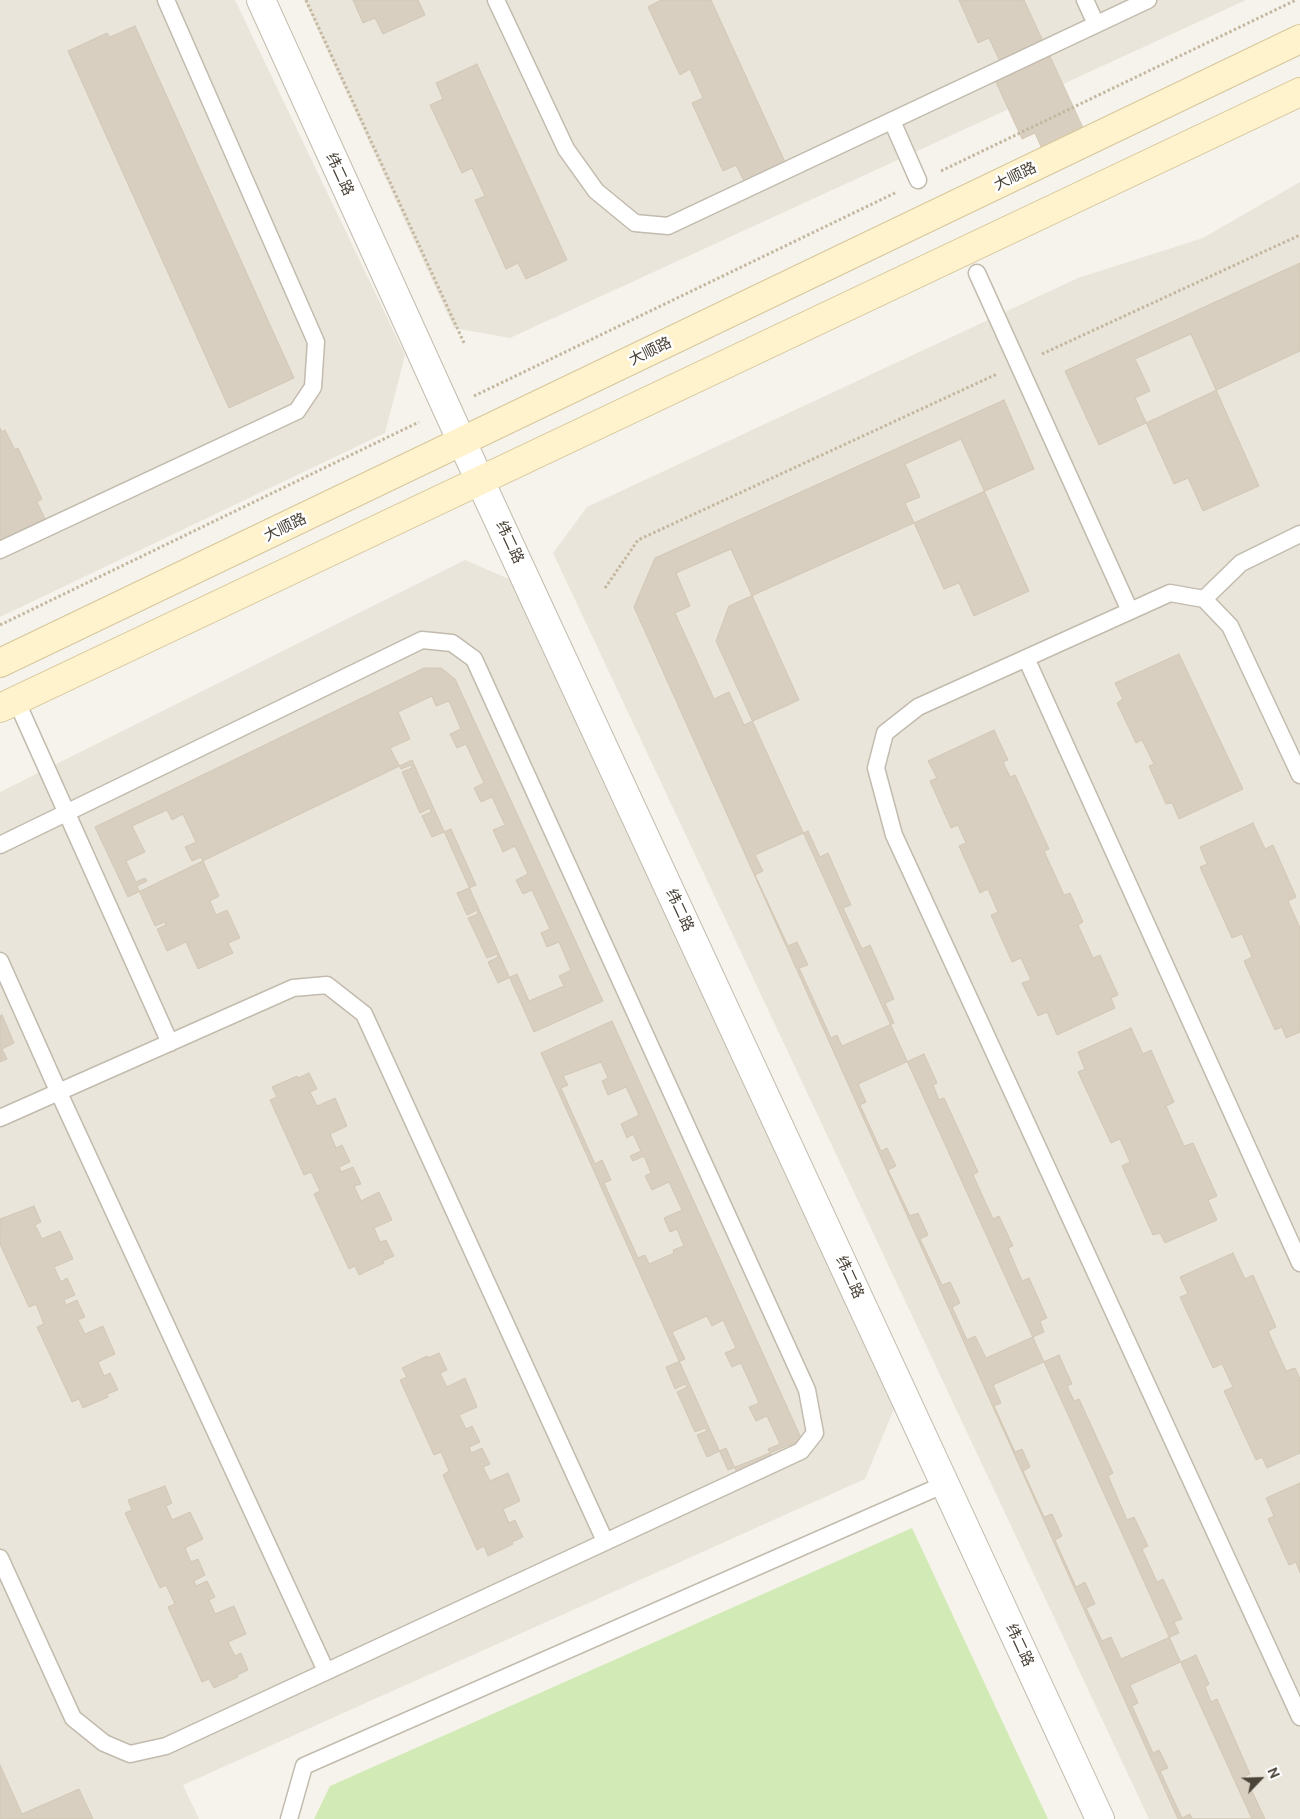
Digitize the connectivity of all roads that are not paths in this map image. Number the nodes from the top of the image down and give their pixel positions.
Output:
1 (166, 0) edge
2 (261, 0) edge
3 (496, 0) edge
4 (1085, 0) edge
5 (1148, 0) edge
6 (1096, 24) junction
7 (1300, 39) edge
8 (1300, 92) edge
9 (892, 121) junction
10 (918, 180) dead end
11 (977, 273) dead end
12 (462, 442) junction
13 (481, 480) junction
14 (1300, 534) edge
15 (0, 550) edge
16 (1204, 599) junction
17 (1130, 611) junction
18 (1026, 658) junction
19 (0, 663) edge
20 (8, 704) edge
21 (1300, 775) edge
22 (66, 812) junction
23 (0, 846) edge
24 (0, 961) edge
25 (170, 1043) junction
26 (59, 1093) junction
27 (0, 1118) edge
28 (1300, 1263) edge
29 (945, 1484) junction
30 (605, 1541) junction
31 (0, 1558) edge
32 (326, 1671) junction
33 (1300, 1717) edge
34 (289, 1819) edge
35 (1100, 1819) edge

1 - 15 lane
2 - 12 street, 纬二路
3 - 9 lane
4 - 6 lane
5 - 6 lane
6 - 9 lane
7 - 12 street, 大顺路
8 - 13 street
9 - 10 lane
11 - 17 lane
12 - 13 street, 纬二路
12 - 19 street, 大顺路
13 - 20 street
13 - 29 street, 纬二路
14 - 16 lane
16 - 17 lane
16 - 21 lane
17 - 18 lane
18 - 28 lane
18 - 33 lane
20 - 22 lane
22 - 23 lane
22 - 25 lane
22 - 30 lane
24 - 26 lane
25 - 26 lane
25 - 30 lane
26 - 27 lane
26 - 32 lane
29 - 34 lane
29 - 35 street, 纬二路
30 - 32 lane
31 - 32 lane

